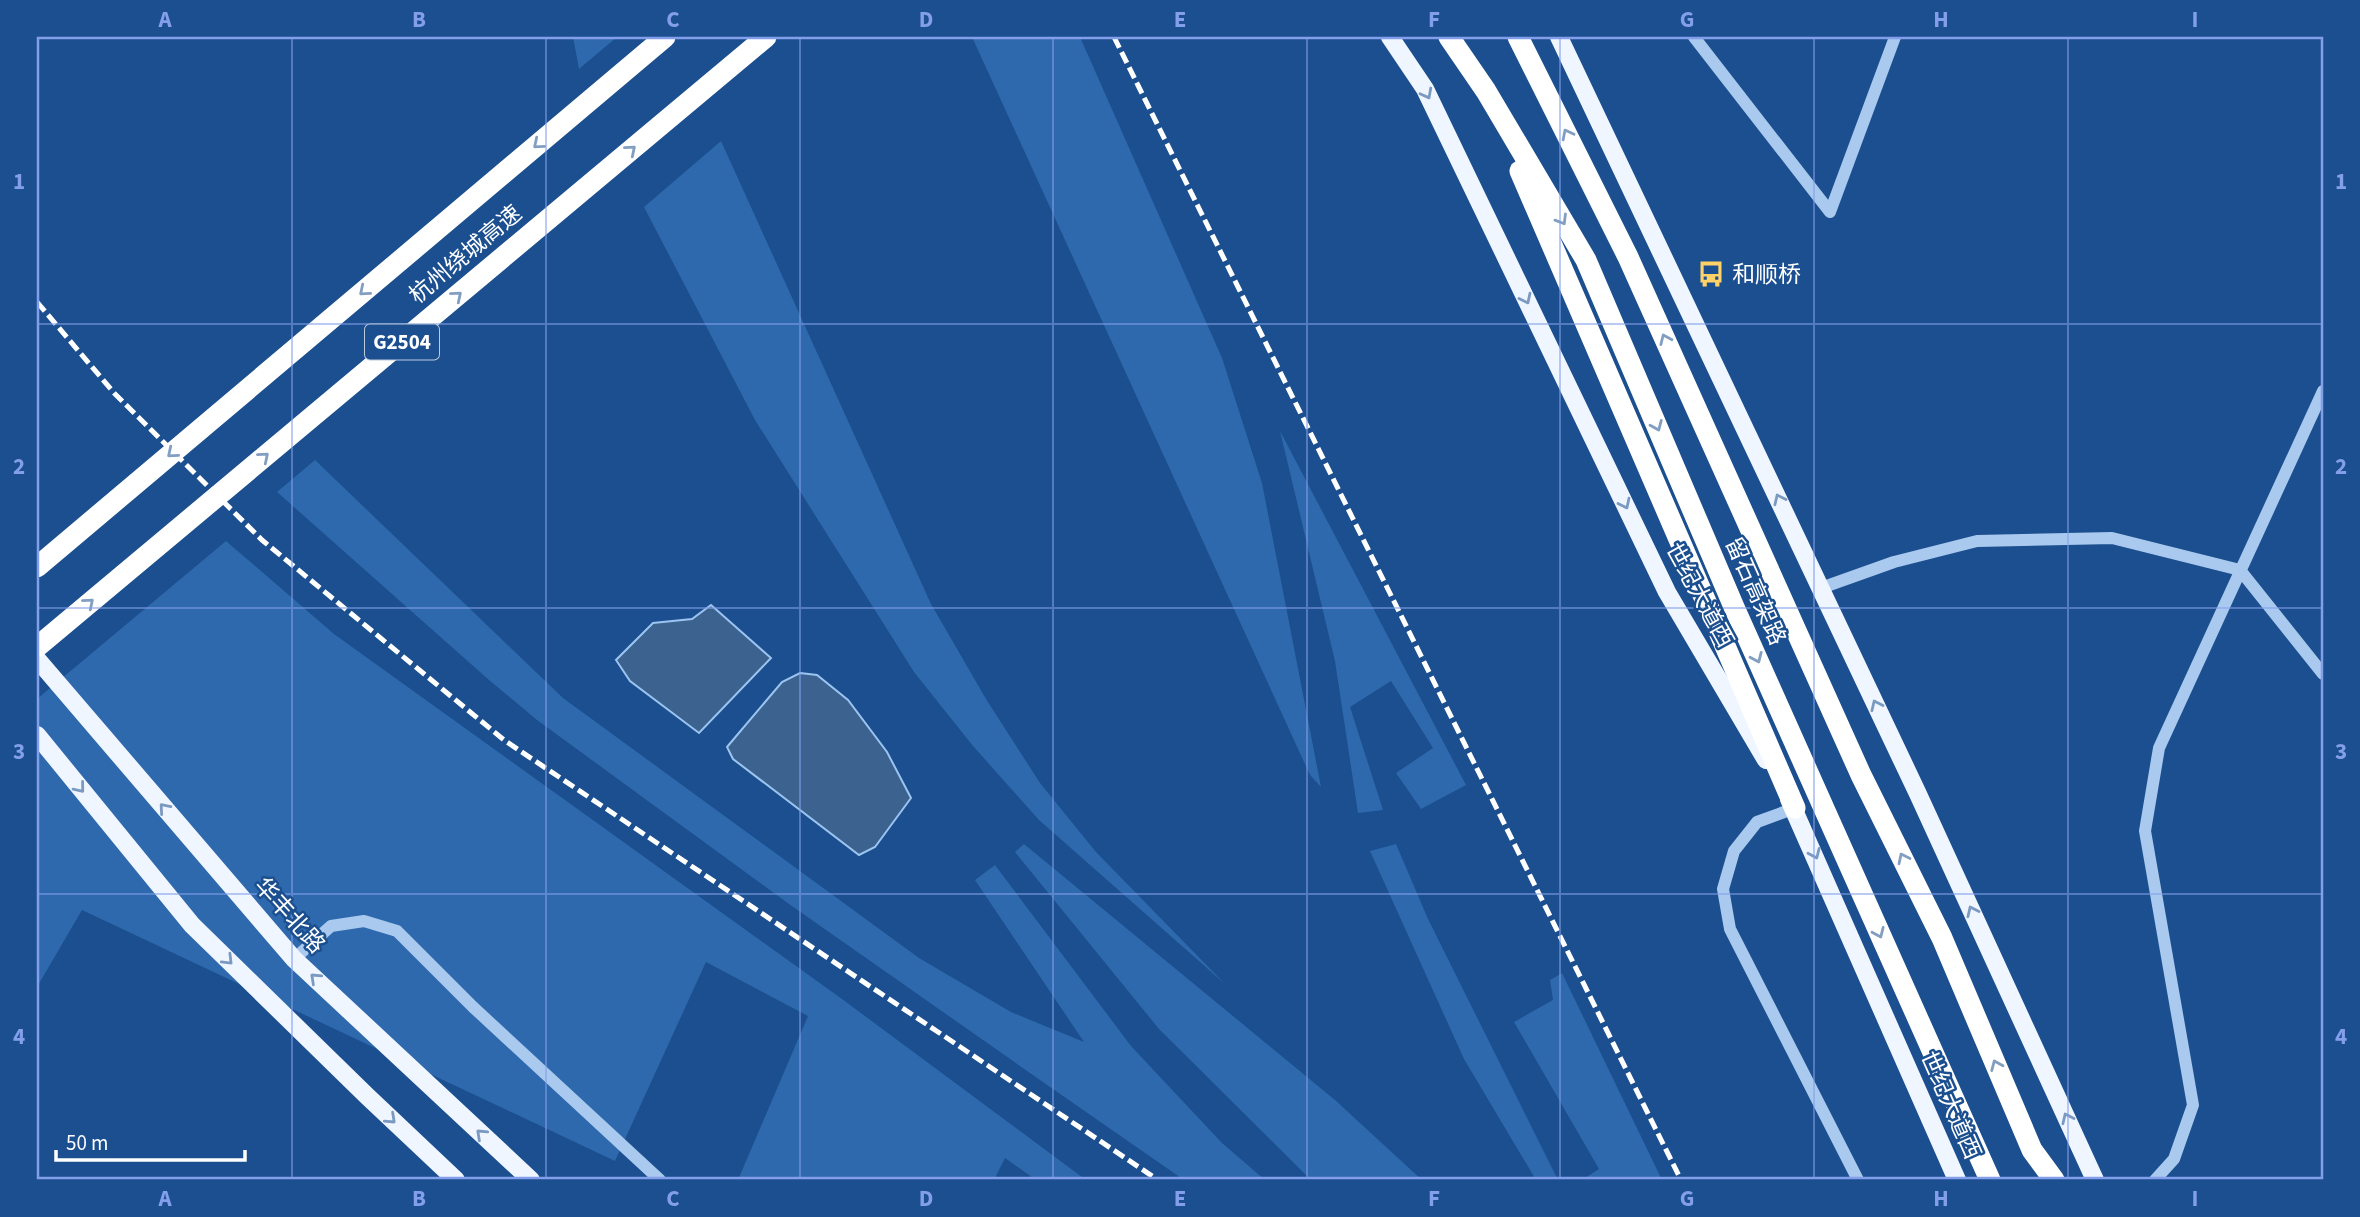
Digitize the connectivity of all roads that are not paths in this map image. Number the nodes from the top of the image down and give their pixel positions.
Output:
1 (665, 37) edge
2 (766, 37) edge
3 (1390, 37) edge
4 (1449, 37) edge
5 (1518, 37) edge
6 (1559, 37) edge
7 (1694, 37) edge
8 (1895, 37) edge
9 (1486, 91) junction
10 (2323, 391) edge
11 (37, 567) edge
12 (2240, 570) junction
13 (1821, 588) junction
14 (37, 647) edge
15 (37, 659) edge
16 (2323, 674) edge
17 (37, 735) edge
18 (1794, 808) junction
19 (294, 959) junction
20 (2032, 1150) junction
21 (456, 1180) edge
22 (531, 1180) edge
23 (660, 1180) edge
24 (1858, 1180) edge
25 (1957, 1180) edge
26 (1990, 1180) edge
27 (2046, 1180) edge
28 (2054, 1180) edge
29 (2095, 1180) edge
30 (2155, 1180) edge

1 -> 11 highway, 杭州绕城高速 / G2504, bridge
14 -> 2 highway, 杭州绕城高速 / G2504, bridge
3 -> 18 main road, 世纪大道西
4 - 9 highway, 留石高架路
20 -> 5 highway, 留石高架路
13 -> 6 main road
7 - 8 street
9 - 18 highway
9 -> 26 highway, 留石高架路
10 - 12 street
12 - 13 street
12 - 16 street
12 - 30 street
29 -> 13 main road
19 -> 15 main road, 华丰北路
17 -> 21 main road
18 - 24 street
18 -> 25 main road, 世纪大道西
22 -> 19 main road, 华丰北路
19 - 23 street
20 - 27 main road
20 - 28 highway, 留石高架路

